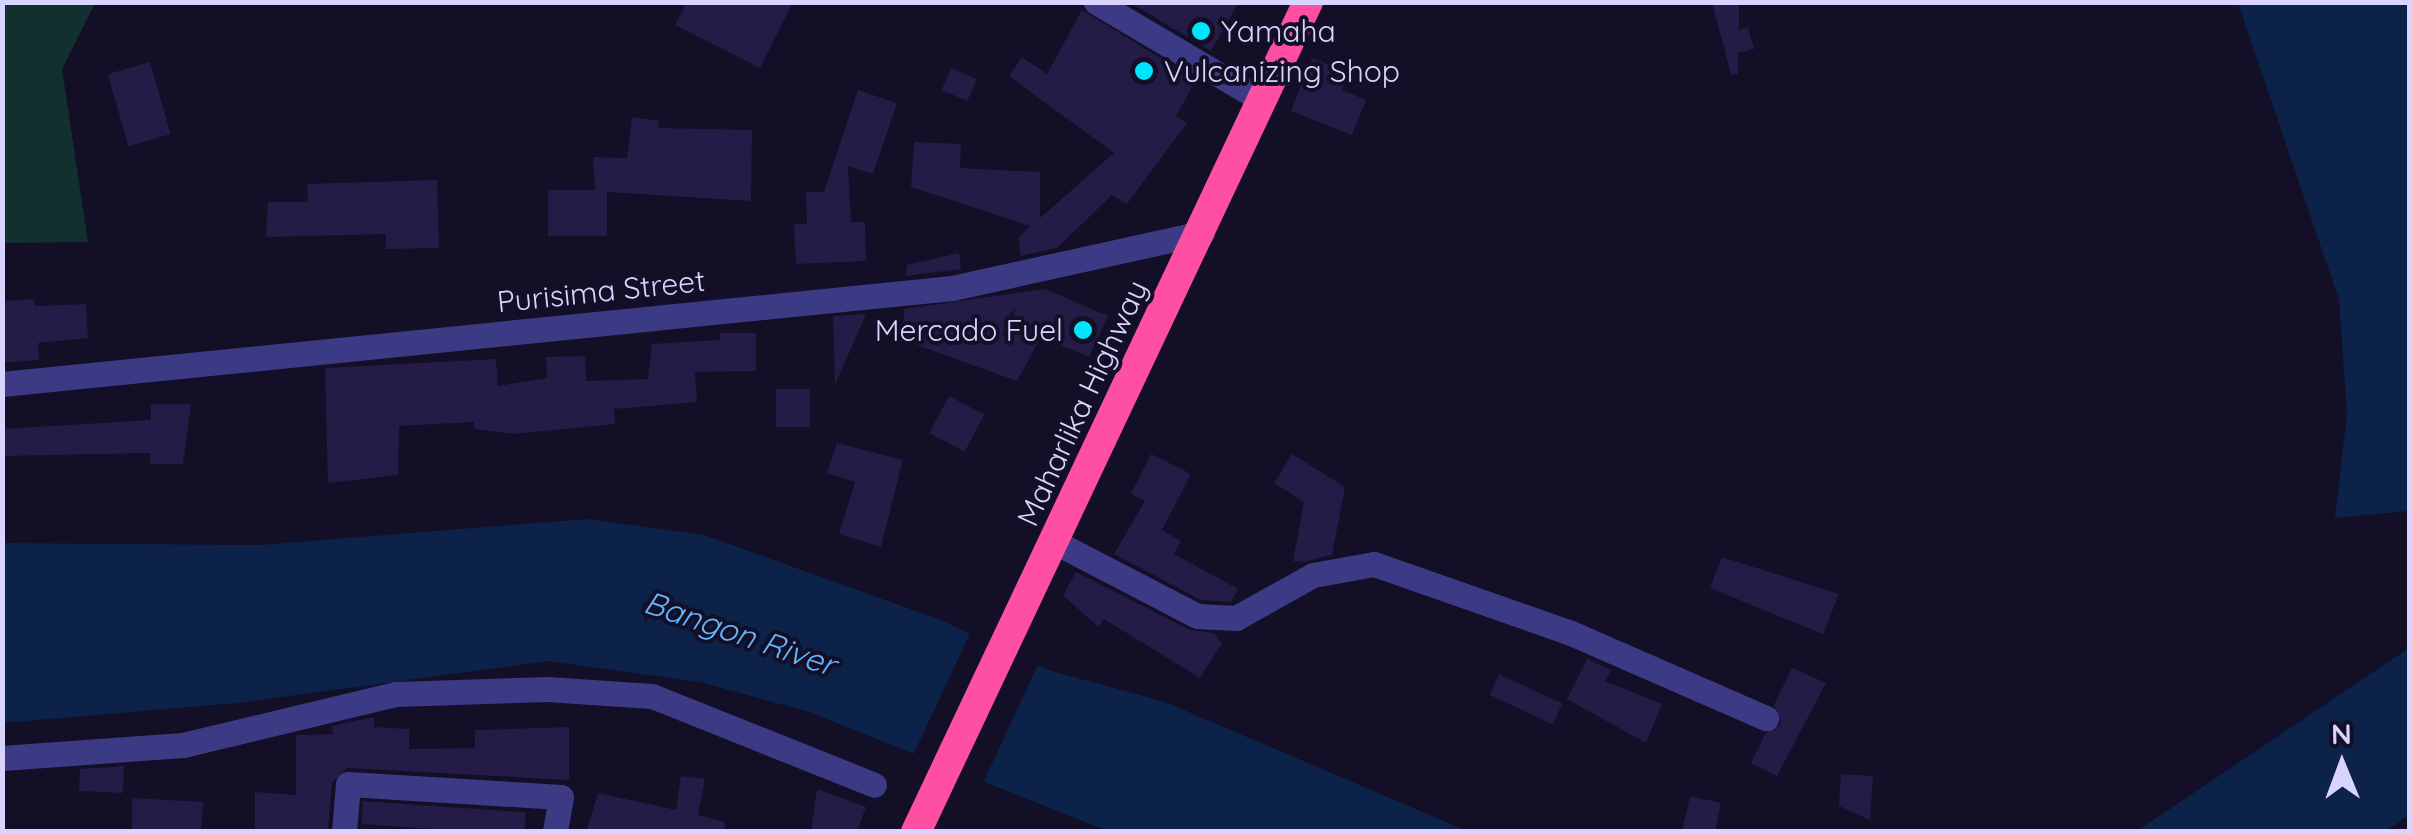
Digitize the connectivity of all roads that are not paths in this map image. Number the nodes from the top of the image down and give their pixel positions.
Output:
1 (1096, 2) edge
2 (1308, 2) edge
3 (1262, 100) junction
4 (1202, 234) junction
5 (2, 384) edge
6 (1055, 542) junction
7 (1766, 718) dead end
8 (2, 758) edge
9 (874, 784) dead end
10 (344, 832) edge
11 (555, 832) edge
12 (916, 832) edge

1 - 3 street
2 - 3 highway, Maharlika Highway
3 - 4 highway, Maharlika Highway
4 - 5 street, Purisima Street
4 - 6 highway, Maharlika Highway
6 - 7 street
6 - 12 highway, Maharlika Highway
8 - 9 street
10 - 11 street

